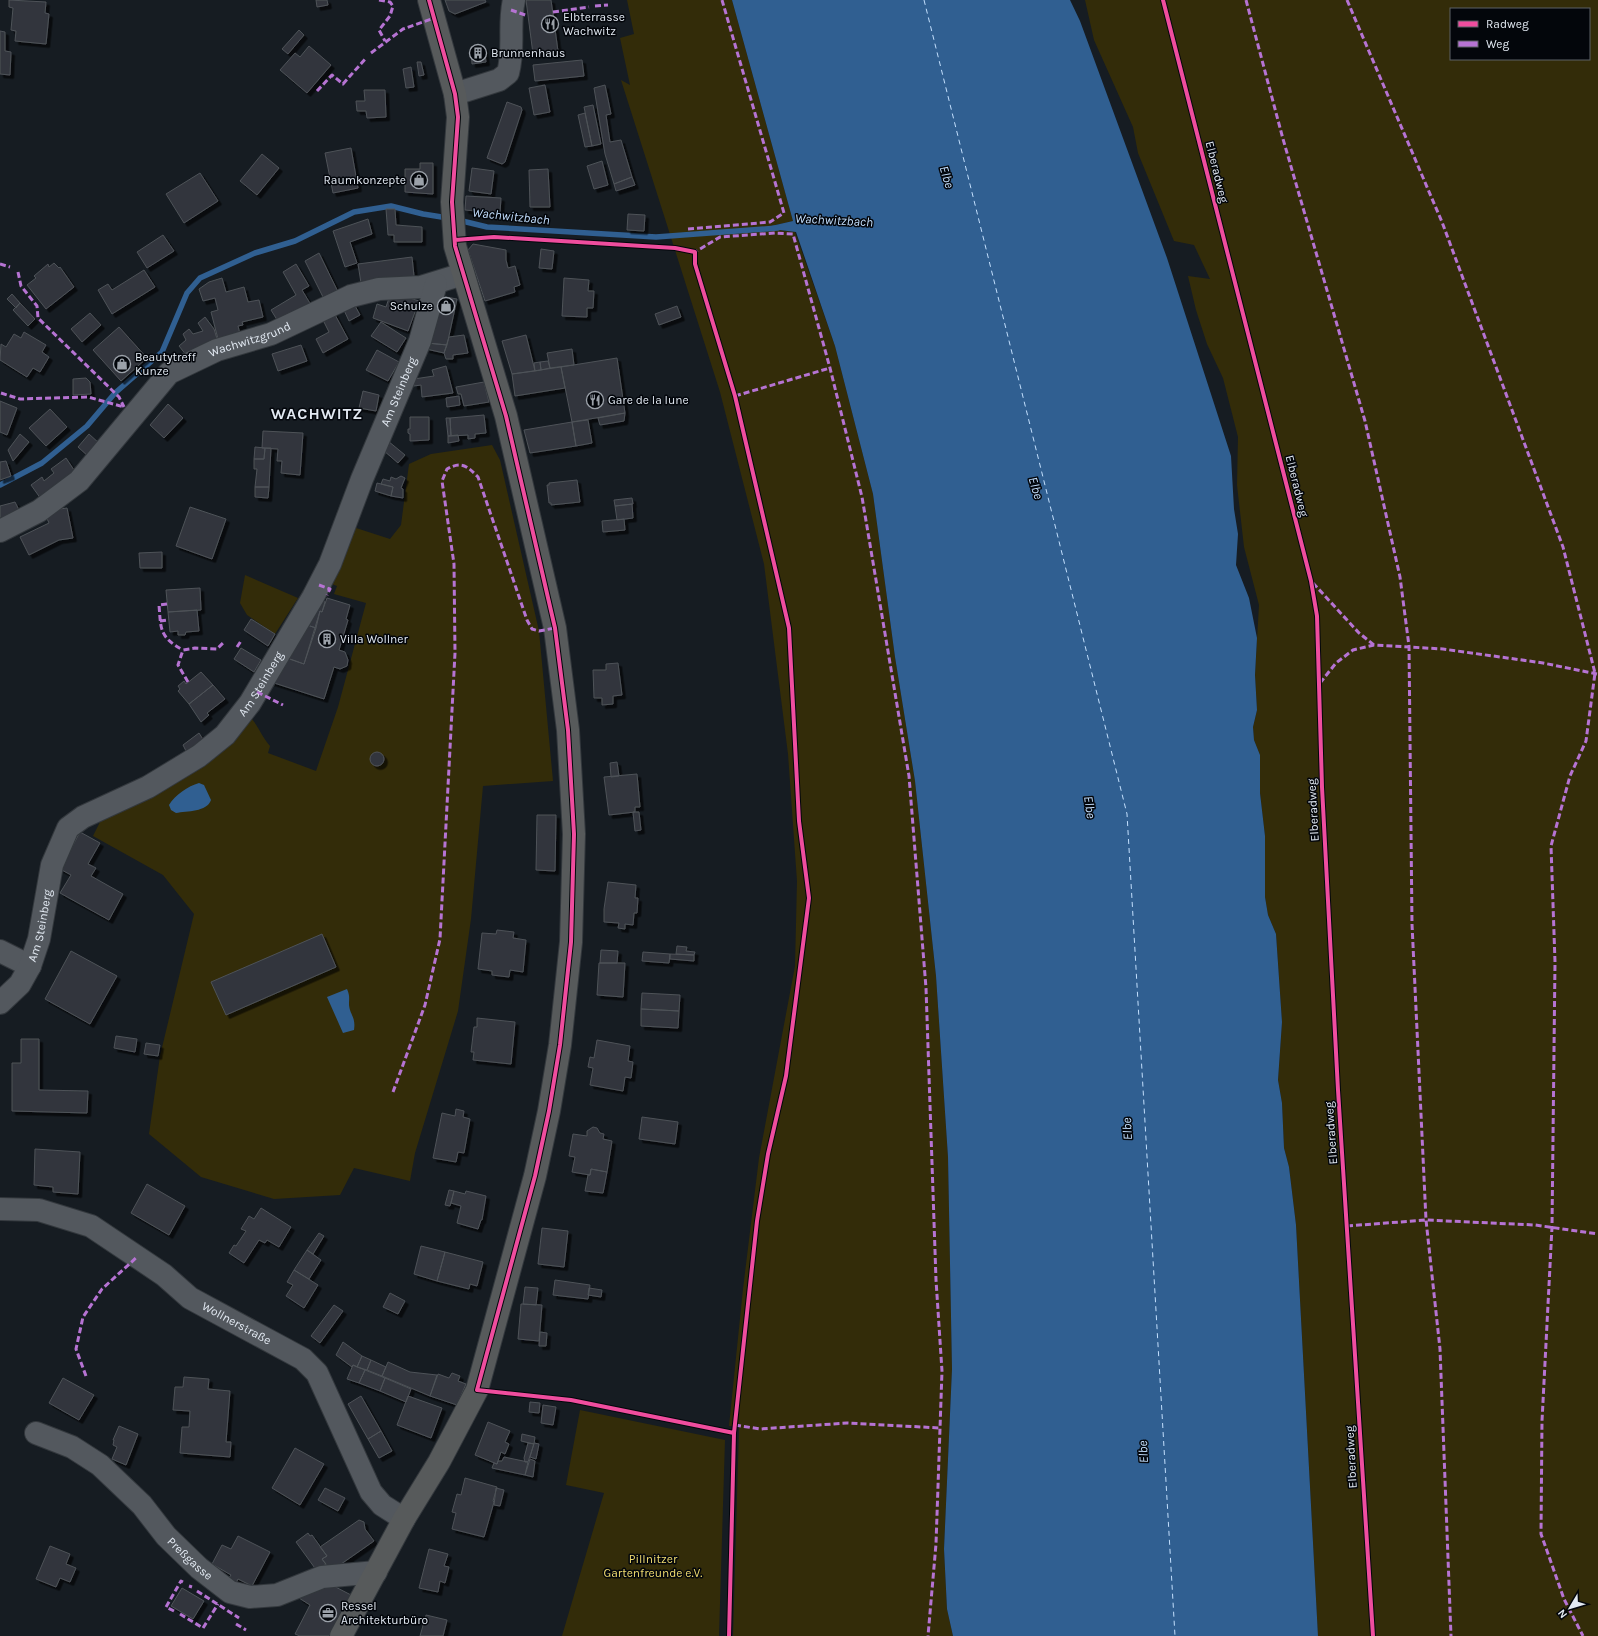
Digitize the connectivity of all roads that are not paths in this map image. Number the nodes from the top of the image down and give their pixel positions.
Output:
1 (429, 0) edge
2 (514, 0) edge
3 (455, 94) junction
4 (463, 274) junction
5 (436, 284) junction
6 (0, 531) edge
7 (0, 952) edge
8 (30, 966) junction
9 (0, 1003) edge
10 (0, 1209) edge
11 (36, 1433) dead end
12 (404, 1519) junction
13 (376, 1572) junction
14 (341, 1636) edge

1 - 3 main road
2 - 3 street
3 - 4 main road
4 - 5 street, Wachwitzgrund
4 - 12 main road
5 - 6 street, Wachwitzgrund
5 - 8 street, Am Steinberg
7 - 8 street
8 - 9 street, Am Steinberg
10 - 12 street, Wollnerstraße
11 - 13 street, Preßgasse
12 - 13 main road
13 - 14 main road

